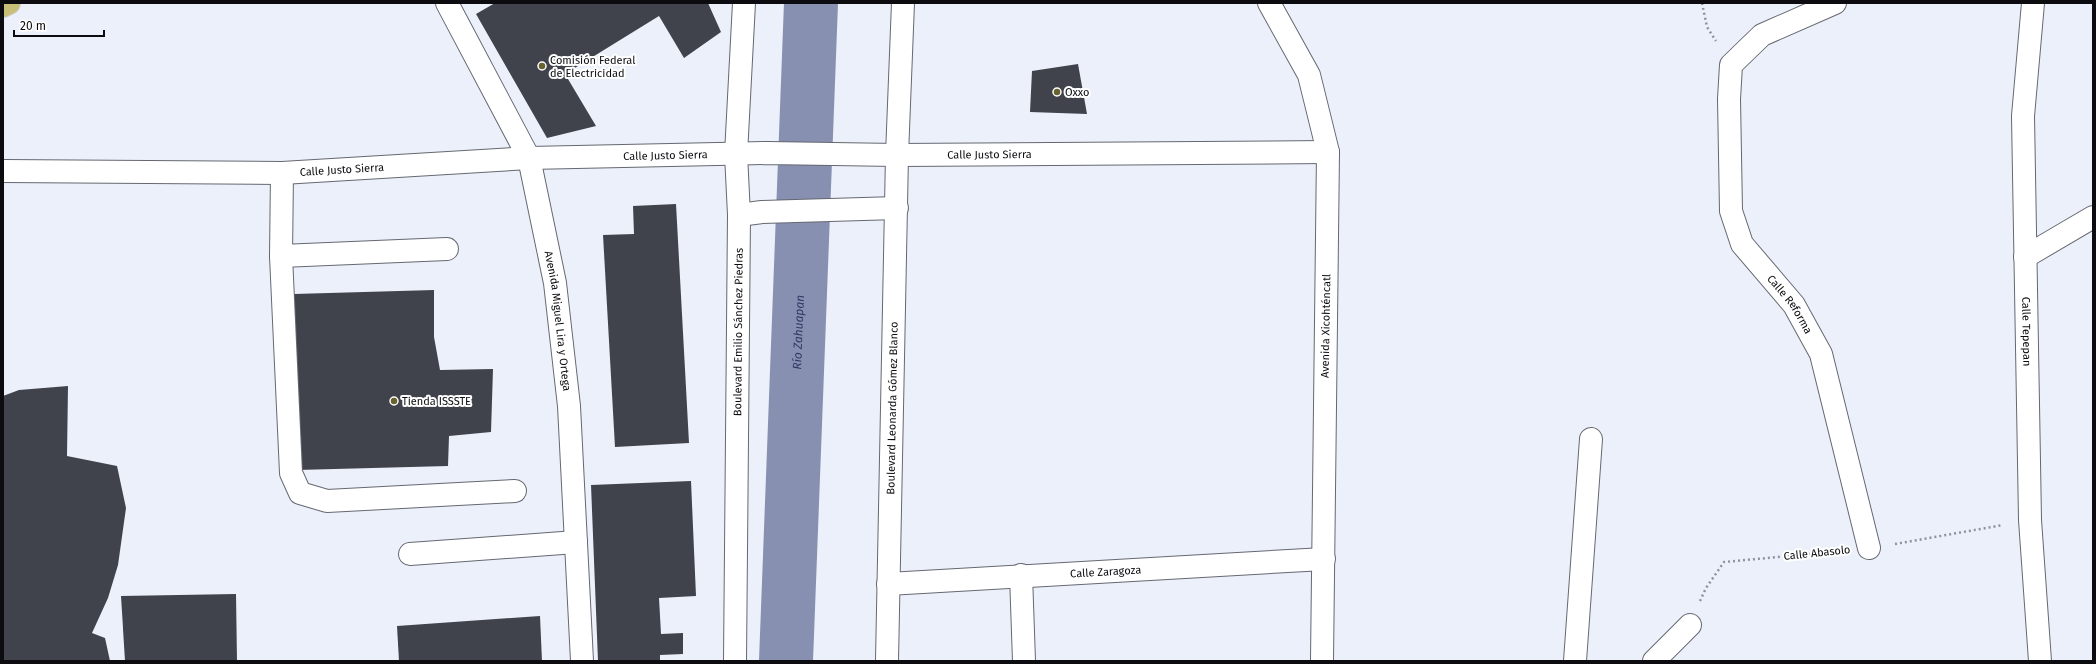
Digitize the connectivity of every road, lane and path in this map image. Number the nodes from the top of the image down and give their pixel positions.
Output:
1 (9, 3) edge
2 (447, 3) edge
3 (744, 3) edge
4 (903, 3) edge
5 (1268, 3) edge
6 (1702, 3) edge
7 (1835, 3) edge
8 (2033, 3) edge
9 (3, 6) edge
10 (1731, 65) junction
11 (1328, 152) junction
12 (736, 154) junction
13 (897, 155) junction
14 (529, 158) junction
15 (3, 171) edge
16 (282, 173) junction
17 (897, 208) junction
18 (739, 215) junction
19 (2093, 218) edge
20 (447, 249) dead end
21 (281, 256) junction
22 (2025, 257) junction
23 (1591, 439) dead end
24 (515, 491) dead end
25 (2030, 520) junction
26 (576, 542) junction
27 (1869, 548) junction
28 (410, 554) dead end
29 (1324, 559) junction
30 (1020, 575) junction
31 (888, 584) junction
32 (1690, 625) joint
33 (582, 661) edge
34 (735, 661) edge
35 (887, 661) edge
36 (1024, 661) edge
37 (1322, 661) edge
38 (1575, 661) edge
39 (1654, 661) edge
40 (2040, 661) edge

1 - 9 main road
2 - 14 street, Avenida Miguel Lira y Ortega
3 - 12 street, Boulevard Emilio Sánchez Piedras
4 - 13 street, Boulevard Leonarda Gómez Blanco
5 - 11 street, Avenida Xicohténcatl
6 - 10 path
7 - 10 street
8 - 22 street, Calle Tepepan
10 - 27 street, Calle Reforma
11 - 13 street, Calle Justo Sierra
11 - 29 street, Avenida Xicohténcatl
12 - 13 street, Calle Justo Sierra
12 - 14 street, Calle Justo Sierra
12 - 18 street, Boulevard Emilio Sánchez Piedras
13 - 17 street, Boulevard Leonarda Gómez Blanco
14 - 16 street, Calle Justo Sierra
14 - 26 street, Avenida Miguel Lira y Ortega
15 - 16 street, Calle Justo Sierra
16 - 21 street
17 - 18 street
17 - 31 street, Boulevard Leonarda Gómez Blanco
18 - 34 street, Boulevard Emilio Sánchez Piedras
19 - 22 street
20 - 21 street
21 - 24 street
22 - 25 street, Calle Tepepan
23 - 38 street
25 - 27 path, Calle Abasolo
25 - 40 street, Calle Tepepan
26 - 28 street
26 - 33 street, Avenida Miguel Lira y Ortega
27 - 32 path, Calle Abasolo
29 - 30 street, Calle Zaragoza
29 - 37 street, Avenida Xicohténcatl
30 - 31 street, Calle Zaragoza
30 - 36 street
31 - 35 street, Boulevard Leonarda Gómez Blanco
32 - 39 street

